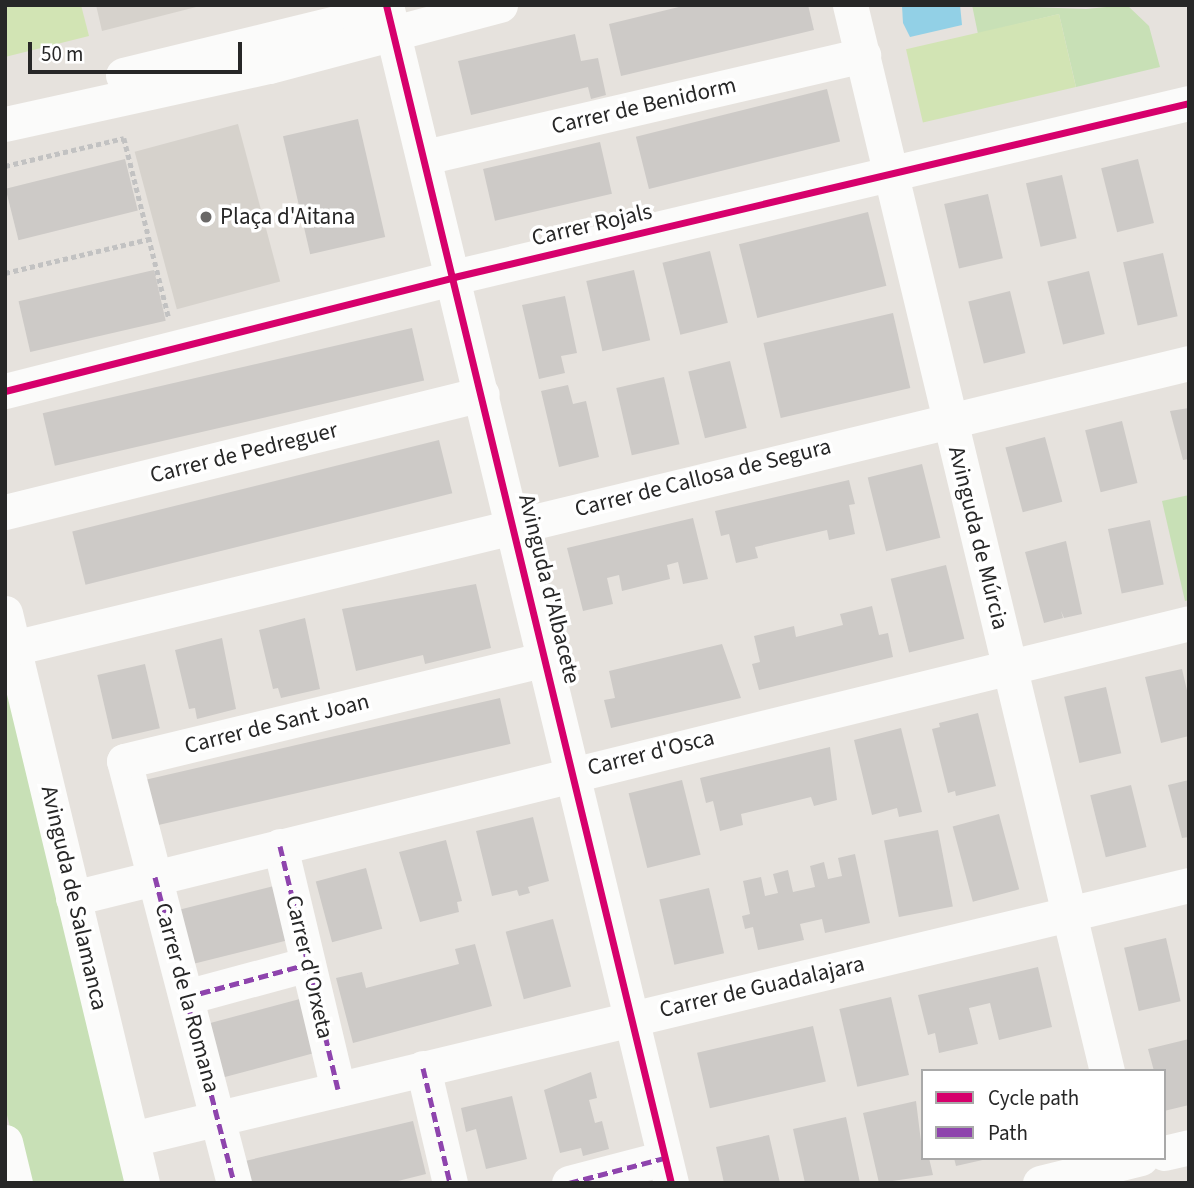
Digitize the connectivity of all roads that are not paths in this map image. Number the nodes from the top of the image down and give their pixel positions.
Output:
1 (500, 5) edge
2 (849, 5) edge
3 (396, 14) edge
4 (863, 55) junction
5 (1189, 103) edge
6 (5, 105) edge
7 (5, 124) edge
8 (425, 157) junction
9 (891, 174) junction
10 (454, 277) junction
11 (1189, 363) edge
12 (5, 391) edge
13 (482, 394) junction
14 (949, 419) junction
15 (5, 512) edge
16 (514, 524) junction
17 (5, 613) edge
18 (1189, 623) edge
19 (13, 648) junction
20 (547, 659) junction
21 (1010, 666) junction
22 (573, 772) junction
23 (280, 846) junction
24 (155, 877) junction
25 (1189, 885) edge
26 (73, 898) junction
27 (1070, 914) junction
28 (308, 964) junction
29 (186, 997) junction
30 (631, 1019) junction
31 (423, 1068) junction
32 (1107, 1069) edge
33 (338, 1089) junction
34 (218, 1119) junction
35 (132, 1139) junction
36 (5, 1142) edge
37 (1189, 1147) edge
38 (1166, 1153) edge
39 (1133, 1165) edge
40 (668, 1171) edge
41 (15, 1183) edge
42 (142, 1183) edge
43 (234, 1183) edge
44 (450, 1183) edge
45 (569, 1183) edge
46 (1040, 1183) edge

1 - 3 street
2 - 4 street, Avinguda de Múrcia
3 - 6 street
3 - 7 street
3 - 8 street, Avinguda d'Albacete
4 - 8 street, Carrer de Benidorm
4 - 9 street, Avinguda de Múrcia
5 - 9 street, Carrer Rojals
8 - 10 street, Avinguda d'Albacete
9 - 10 street, Carrer Rojals
9 - 14 street, Avinguda de Múrcia
10 - 12 street, Carrer Rojals
10 - 13 street, Avinguda d'Albacete
11 - 14 street, Carrer de Callosa de Segura
13 - 15 street, Carrer de Pedreguer
13 - 16 street, Avinguda d'Albacete
14 - 16 street, Carrer de Callosa de Segura
14 - 21 street, Avinguda de Múrcia
16 - 19 street, Carrer de Callosa de Segura
16 - 20 street, Avinguda d'Albacete
17 - 19 street, Avinguda de Salamanca
18 - 21 street, Carrer d'Osca
19 - 26 street, Avinguda de Salamanca
20 - 22 street, Avinguda d'Albacete
20 - 24 street, Carrer de Sant Joan
21 - 22 street, Carrer d'Osca
21 - 27 street, Avinguda de Múrcia
22 - 23 street, Carrer d'Osca
22 - 30 street, Avinguda d'Albacete
23 - 24 street, Carrer d'Osca
23 - 28 street, Carrer d'Orxeta
24 - 26 street, Carrer d'Osca
24 - 29 street, Carrer de la Romana
25 - 27 street, Carrer de Guadalajara
26 - 35 street, Avinguda de Salamanca
27 - 30 street, Carrer de Guadalajara
27 - 32 street, Avinguda de Múrcia
28 - 29 street
28 - 33 street, Carrer d'Orxeta
29 - 34 street, Carrer de la Romana
30 - 31 street, Carrer de Guadalajara
30 - 40 street, Avinguda d'Albacete
31 - 33 street, Carrer de Guadalajara
31 - 44 street
33 - 34 street, Carrer de Guadalajara
34 - 35 street, Carrer de Guadalajara
34 - 43 street, Carrer de la Romana
35 - 42 street, Avinguda de Salamanca
36 - 41 street
37 - 38 street
39 - 46 street
40 - 45 street

